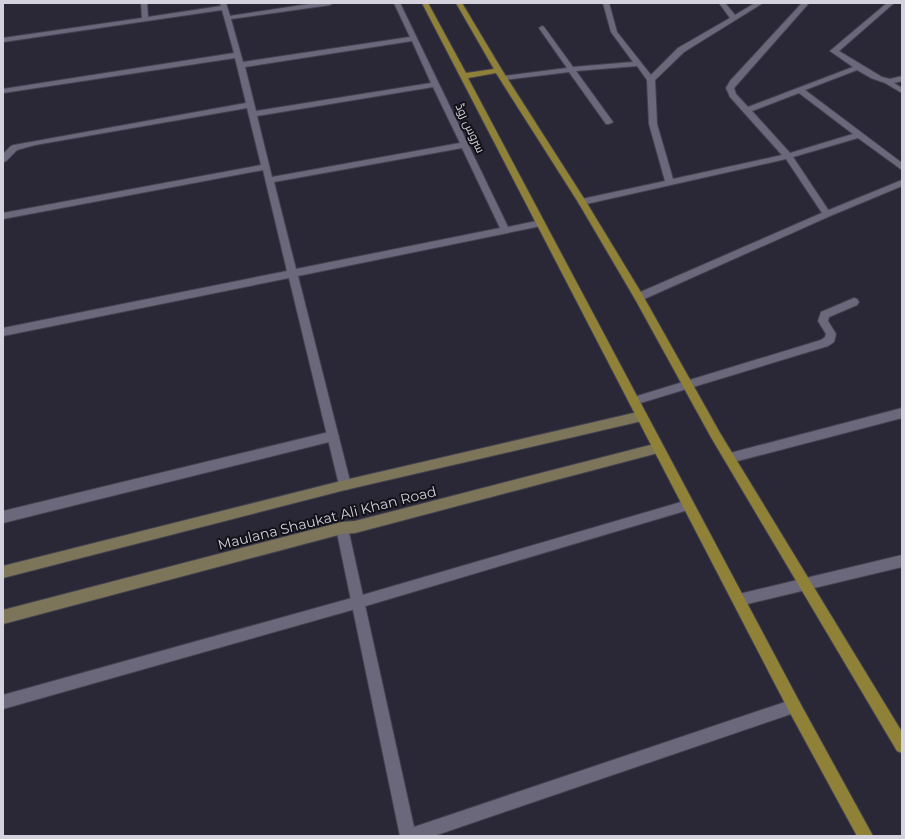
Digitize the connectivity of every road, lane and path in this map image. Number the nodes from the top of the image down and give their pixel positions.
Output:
1 (144, 3) edge
2 (330, 3) edge
3 (397, 3) edge
4 (425, 3) edge
5 (459, 3) edge
6 (606, 3) edge
7 (722, 3) edge
8 (760, 3) edge
9 (806, 3) edge
10 (891, 3) edge
11 (223, 6) edge
12 (226, 18) junction
13 (734, 18) junction
14 (145, 20) junction
15 (542, 28) dead end
16 (414, 39) junction
17 (3, 40) edge
18 (238, 55) junction
19 (637, 64) junction
20 (240, 65) junction
21 (858, 67) junction
22 (572, 69) junction
23 (501, 74) junction
24 (464, 76) junction
25 (902, 78) edge
26 (651, 80) junction
27 (888, 82) junction
28 (436, 84) junction
29 (800, 90) junction
30 (3, 91) edge
31 (902, 92) edge
32 (251, 110) junction
33 (748, 110) junction
34 (609, 122) dead end
35 (858, 135) junction
36 (464, 145) junction
37 (788, 156) junction
38 (3, 159) edge
39 (902, 166) edge
40 (266, 167) junction
41 (269, 180) junction
42 (670, 182) junction
43 (902, 183) edge
44 (582, 202) junction
45 (827, 214) junction
46 (3, 216) edge
47 (541, 222) junction
48 (505, 229) junction
49 (292, 272) junction
50 (639, 297) junction
51 (854, 302) dead end
52 (3, 332) edge
53 (687, 384) junction
54 (634, 401) junction
55 (902, 413) edge
56 (642, 416) junction
57 (333, 436) junction
58 (658, 448) junction
59 (730, 458) junction
60 (345, 485) junction
61 (688, 505) junction
62 (3, 517) edge
63 (342, 528) junction
64 (902, 562) edge
65 (3, 572) edge
66 (805, 584) junction
67 (738, 600) junction
68 (359, 602) junction
69 (3, 618) edge
70 (3, 702) edge
71 (794, 706) junction
72 (902, 746) edge
73 (408, 836) edge
74 (411, 836) edge
75 (865, 836) edge

1 - 14 street
2 - 12 street
3 - 16 street, سروس روڈ
4 - 24 main road
5 - 23 main road
6 - 19 street
7 - 13 street
8 - 13 street
9 - 33 street
10 - 21 street
11 - 12 street
11 - 14 street
12 - 18 street
13 - 26 street
14 - 17 street
15 - 22 street
16 - 20 street
16 - 28 street, سروس روڈ
18 - 20 street
18 - 30 street
19 - 22 street
19 - 26 street
20 - 32 street
21 - 27 street
21 - 29 street
22 - 23 street
22 - 34 street
23 - 24 main road
23 - 44 main road
24 - 47 main road
25 - 27 street
26 - 42 street
27 - 31 street
28 - 32 street
28 - 36 street, سروس روڈ
29 - 33 street
29 - 35 street
32 - 38 street
32 - 40 street
33 - 37 street
35 - 37 street
35 - 39 street
36 - 41 street
36 - 48 street, سروس روڈ
37 - 42 street
37 - 45 street
40 - 41 street
40 - 46 street
41 - 49 street
42 - 44 street
43 - 45 street
44 - 50 main road
45 - 50 street
47 - 48 street
47 - 54 main road
48 - 49 street
49 - 52 street
49 - 57 street
50 - 53 main road
51 - 53 street
53 - 54 street
53 - 59 main road
54 - 56 main road
55 - 59 street
56 - 58 main road
56 - 60 main road, Maulana Shaukat Ali Khan Road
57 - 60 street
57 - 62 street
58 - 61 main road
58 - 63 main road, Maulana Shaukat Ali Khan Road
59 - 66 main road
60 - 65 main road, Maulana Shaukat Ali Khan Road
61 - 67 main road
61 - 68 street
63 - 68 street
63 - 69 main road, Maulana Shaukat Ali Khan Road
64 - 66 street
66 - 67 street
66 - 72 main road
67 - 71 main road
68 - 70 street
68 - 73 street
71 - 74 street
71 - 75 main road

